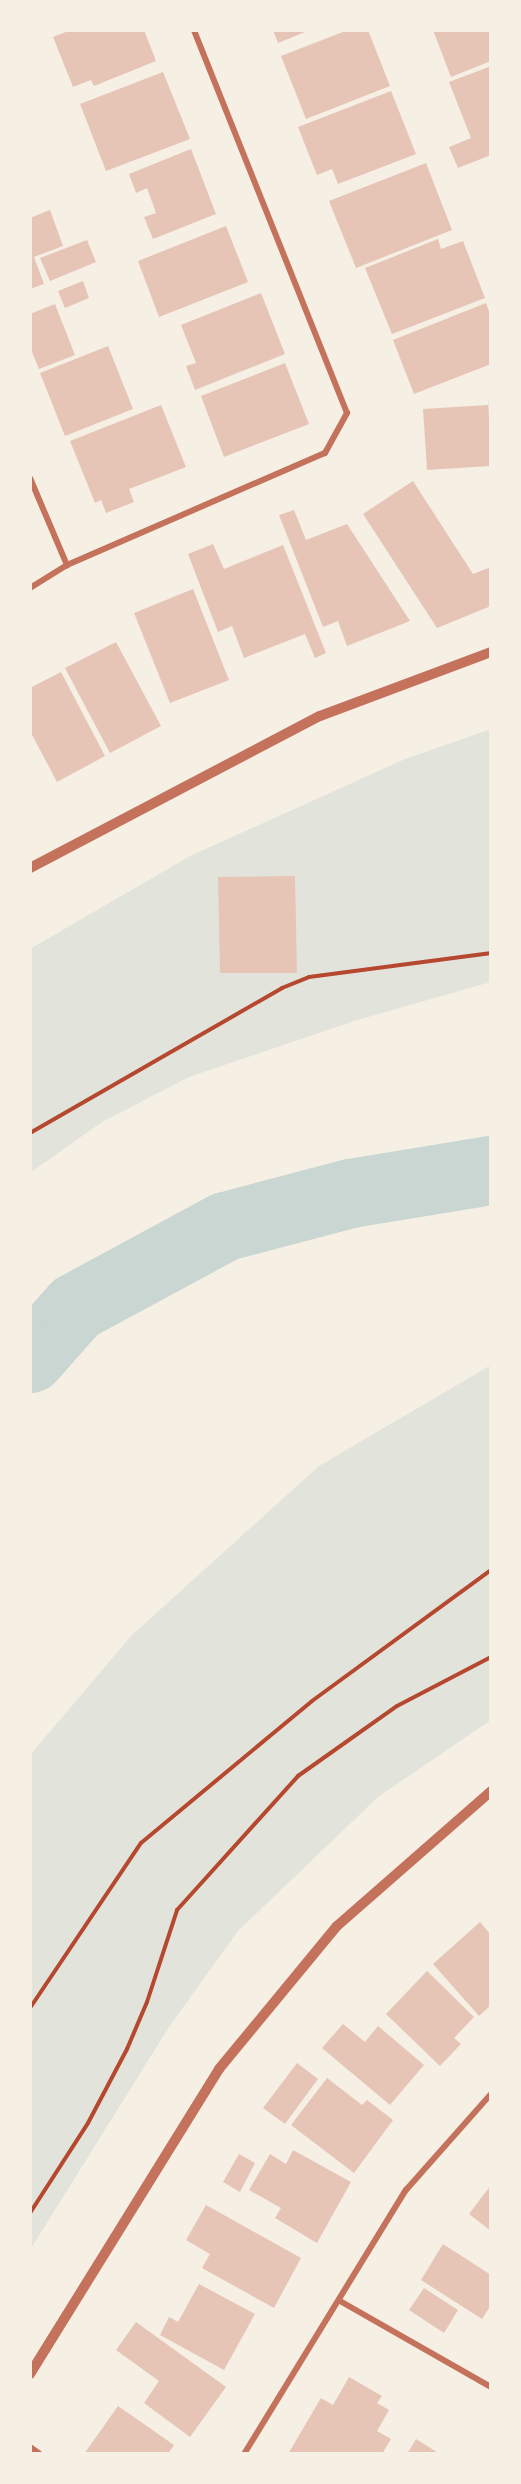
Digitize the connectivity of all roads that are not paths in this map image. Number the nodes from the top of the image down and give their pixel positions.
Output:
1 (194, 30) edge
2 (30, 478) edge
3 (67, 565) junction
4 (30, 588) edge
5 (491, 652) edge
6 (30, 867) edge
7 (491, 1791) edge
8 (491, 2094) edge
9 (340, 2301) junction
10 (30, 2374) edge
11 (491, 2387) edge
12 (30, 2447) edge
13 (40, 2454) edge
14 (244, 2454) edge

1 - 3 street
2 - 3 street
3 - 4 street
5 - 6 street
7 - 10 street
8 - 9 street
9 - 11 street
9 - 14 street
12 - 13 street

